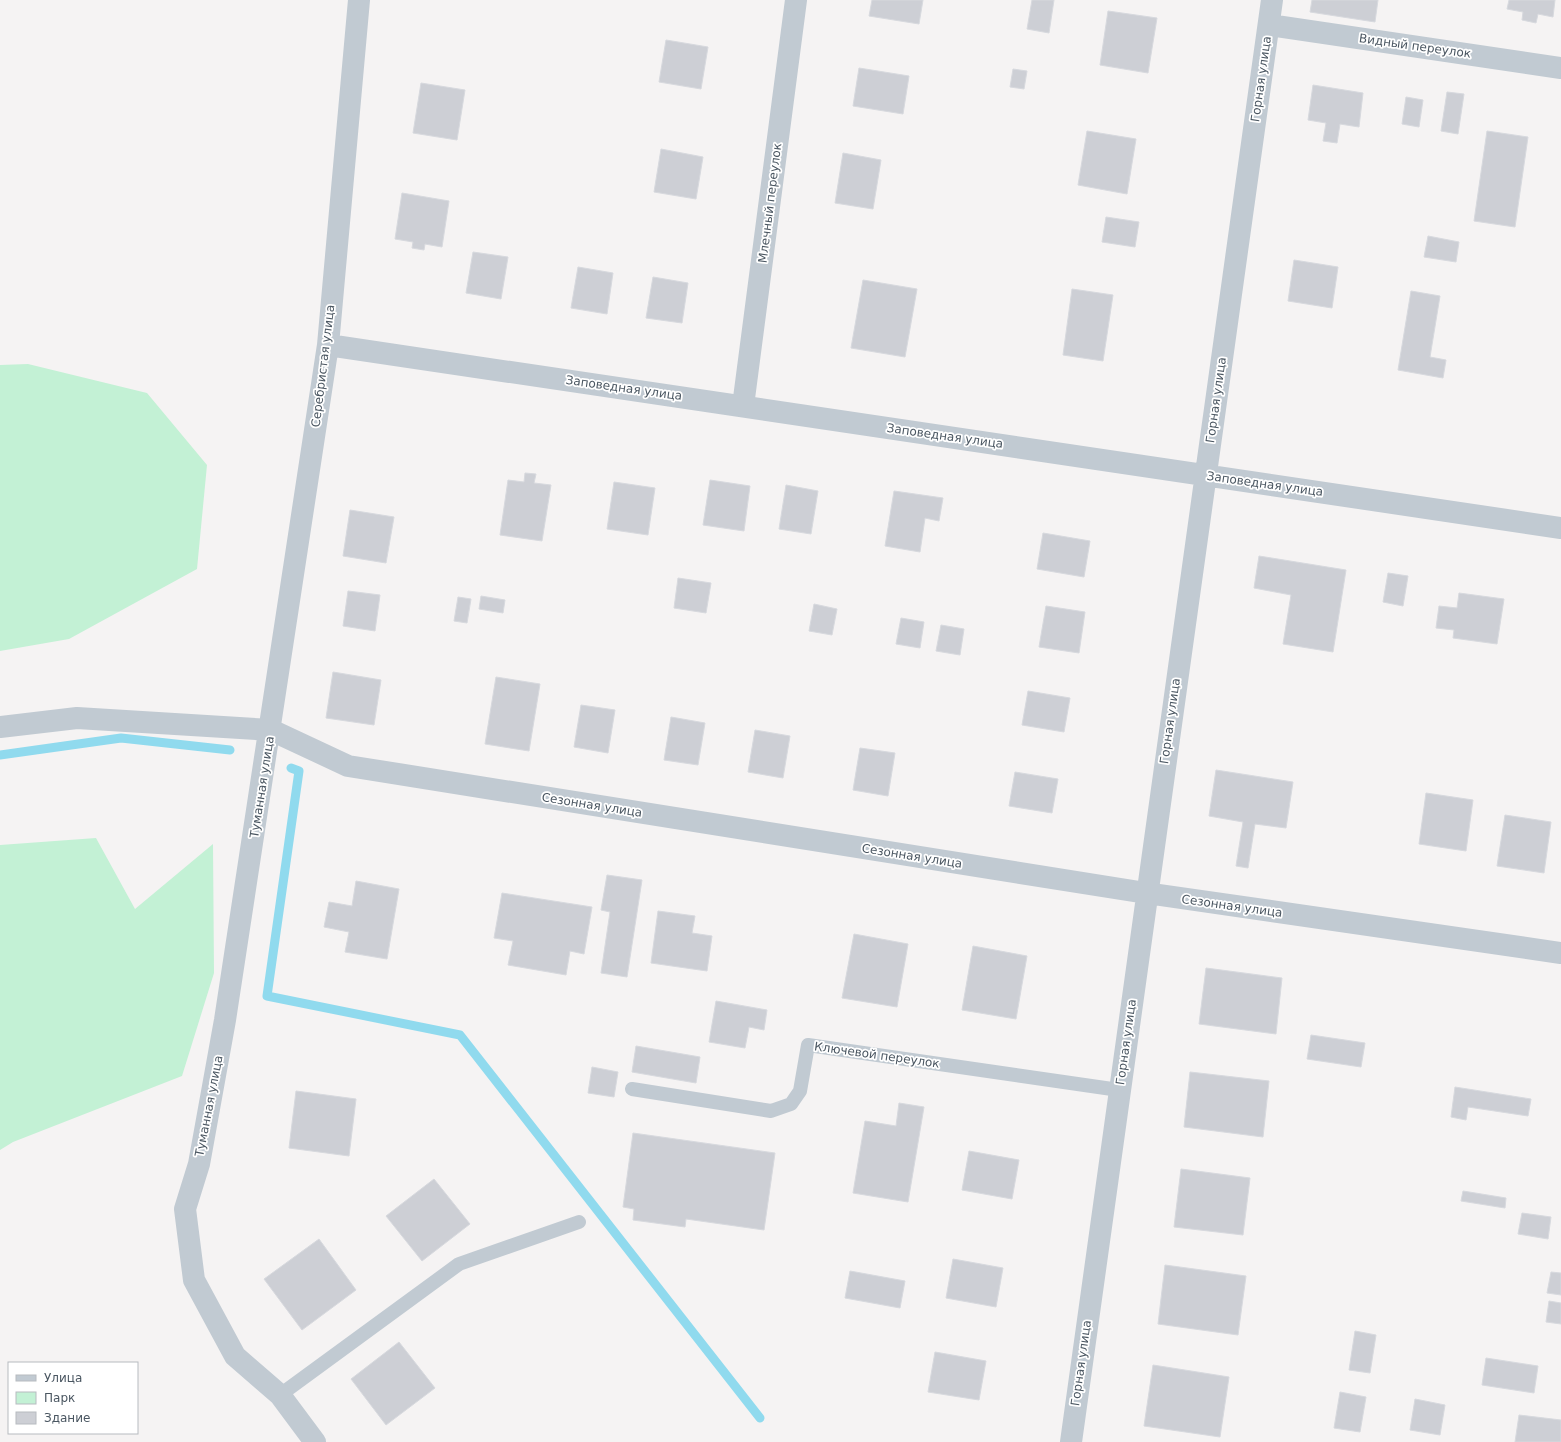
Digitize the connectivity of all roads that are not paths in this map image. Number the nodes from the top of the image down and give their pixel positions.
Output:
1 (359, 0) edge
2 (796, 0) edge
3 (1272, 0) edge
4 (1269, 25) junction
5 (1561, 68) edge
6 (328, 345) junction
7 (743, 406) junction
8 (1205, 475) junction
9 (1561, 528) edge
10 (0, 727) edge
11 (271, 730) junction
12 (1146, 893) junction
13 (1561, 953) edge
14 (632, 1089) dead end
15 (1119, 1090) junction
16 (579, 1222) dead end
17 (280, 1396) junction
18 (315, 1442) edge
19 (1071, 1442) edge

1 - 6 street, Серебристая улица
2 - 7 street, Млечный переулок
3 - 4 street, Горная улица
4 - 5 street, Видный переулок
4 - 8 street, Горная улица
6 - 7 street, Заповедная улица
6 - 11 street, Серебристая улица
7 - 8 street, Заповедная улица
8 - 9 street, Заповедная улица
8 - 12 street, Горная улица
10 - 11 street
11 - 12 street, Сезонная улица
11 - 17 street, Туманная улица
12 - 13 street, Сезонная улица
12 - 15 street, Горная улица
14 - 15 lane, Ключевой переулок
15 - 19 street, Горная улица
16 - 17 lane
17 - 18 street, Туманная улица

